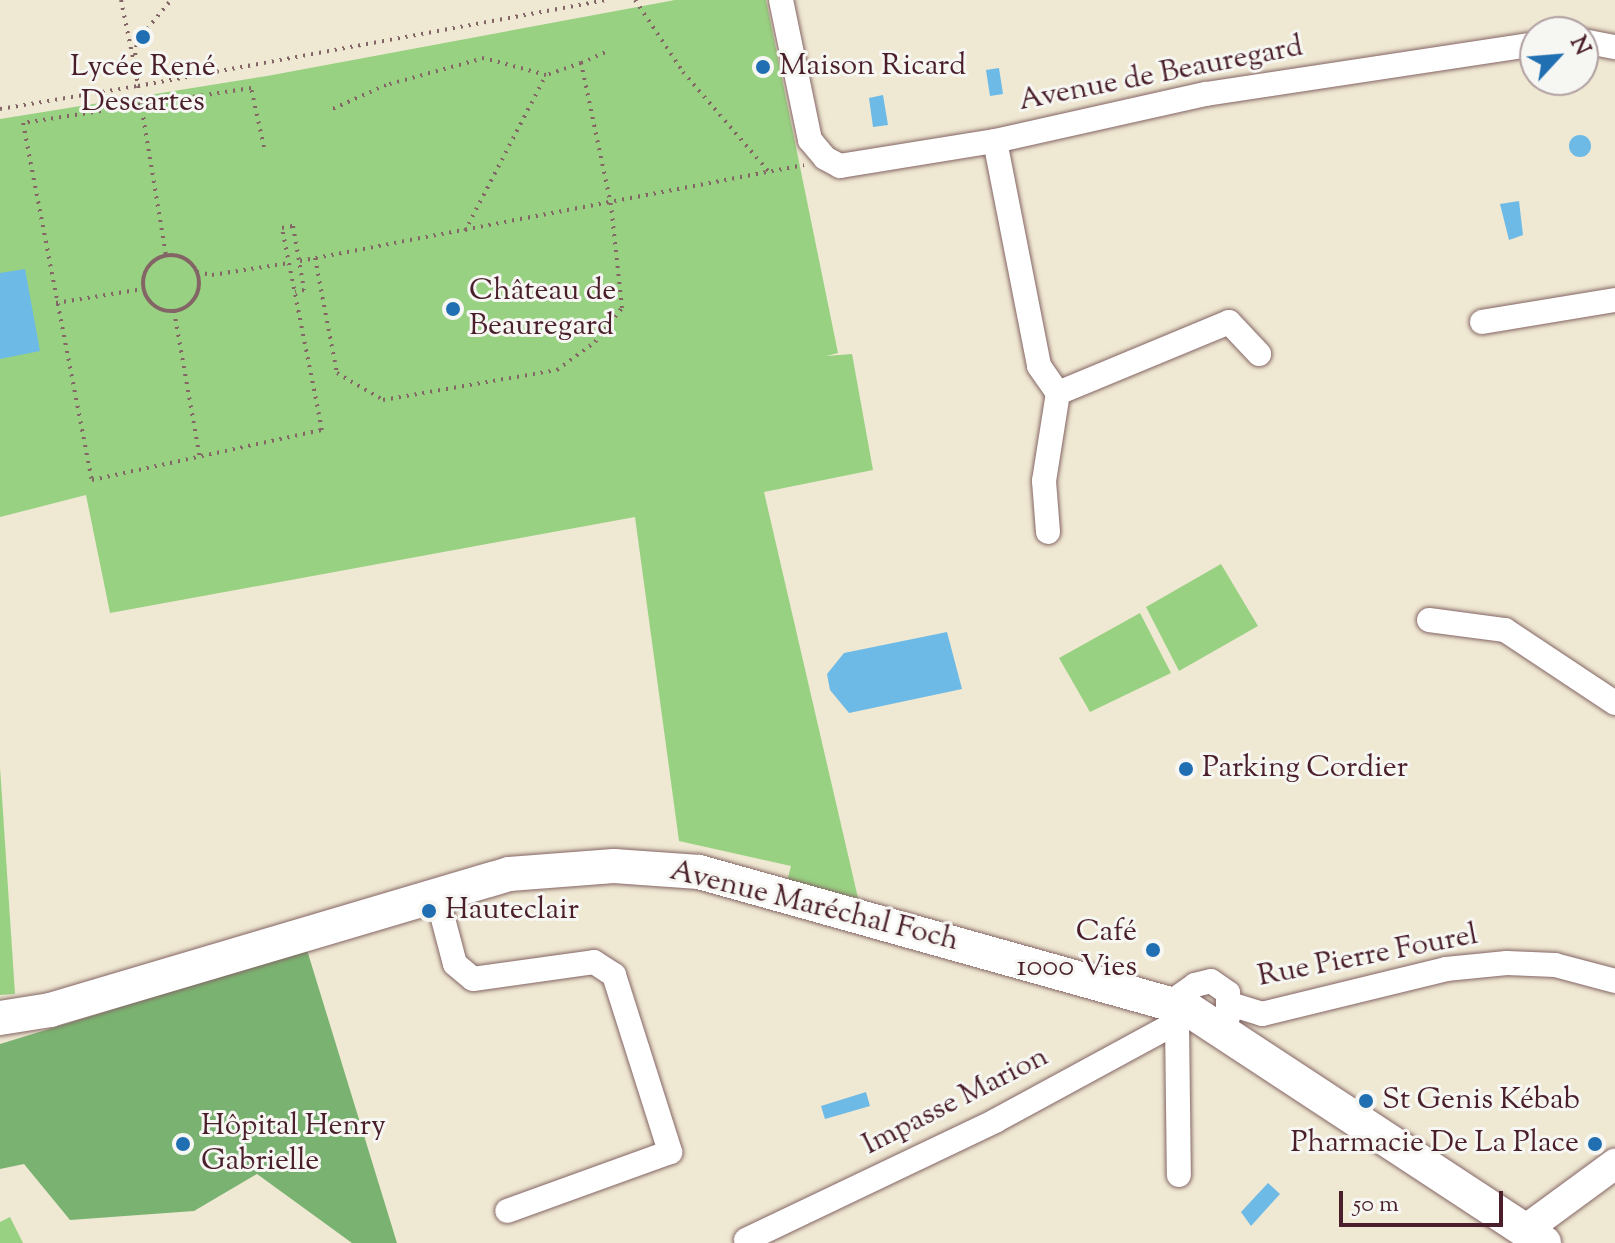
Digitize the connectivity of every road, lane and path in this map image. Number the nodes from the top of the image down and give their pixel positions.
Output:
1 (121, 0) edge
2 (171, 0) edge
3 (606, 0) edge
4 (635, 0) edge
5 (781, 0) edge
6 (1519, 46) edge
7 (606, 52) dead end
8 (134, 63) junction
9 (581, 63) junction
10 (546, 75) junction
11 (138, 86) junction
12 (141, 102) junction
13 (0, 109) edge
14 (330, 110) dead end
15 (995, 141) junction
16 (264, 147) dead end
17 (817, 149) junction
18 (770, 173) junction
19 (611, 205) junction
20 (465, 231) junction
21 (166, 255) junction
22 (315, 258) junction
23 (300, 261) junction
24 (289, 263) junction
25 (197, 272) junction
26 (143, 289) junction
27 (295, 292) junction
28 (1615, 300) edge
29 (56, 303) junction
30 (174, 311) junction
31 (1482, 322) dead end
32 (1259, 354) dead end
33 (1058, 393) junction
34 (200, 458) junction
35 (1048, 532) dead end
36 (1429, 620) dead end
37 (1615, 703) edge
38 (437, 896) junction
39 (1615, 981) edge
40 (1179, 1011) junction
41 (0, 1018) edge
42 (1227, 1018) junction
43 (1615, 1164) edge
44 (1179, 1175) dead end
45 (507, 1211) dead end
46 (1527, 1239) edge
47 (746, 1240) dead end

1 - 8 path
2 - 8 path
3 - 11 path
4 - 18 path
5 - 17 street
6 - 15 street, Avenue de Beauregard
7 - 9 path
8 - 11 path
9 - 10 path
9 - 19 path
10 - 14 path
10 - 20 path
11 - 12 path
11 - 13 path
12 - 16 path
12 - 21 path
12 - 29 path
15 - 17 street, Avenue de Beauregard
15 - 33 street
17 - 18 path
18 - 19 path
19 - 20 path
19 - 22 path
20 - 22 path
21 - 25 path
21 - 26 path
22 - 23 path
23 - 24 path
23 - 27 path
24 - 25 path
24 - 27 path
25 - 30 path
26 - 29 path
26 - 30 path
27 - 34 path
28 - 31 street
29 - 34 path
30 - 34 path
32 - 33 street
33 - 35 street
36 - 37 street
38 - 40 main road, Avenue Maréchal Foch
38 - 41 main road, Avenue Maréchal Foch
38 - 45 street
39 - 42 street, Rue Pierre Fourel
40 - 42 main road, Avenue Maréchal Foch
40 - 44 street
40 - 47 street, Impasse Marion
42 - 46 main road, Avenue Maréchal Foch
43 - 46 street

